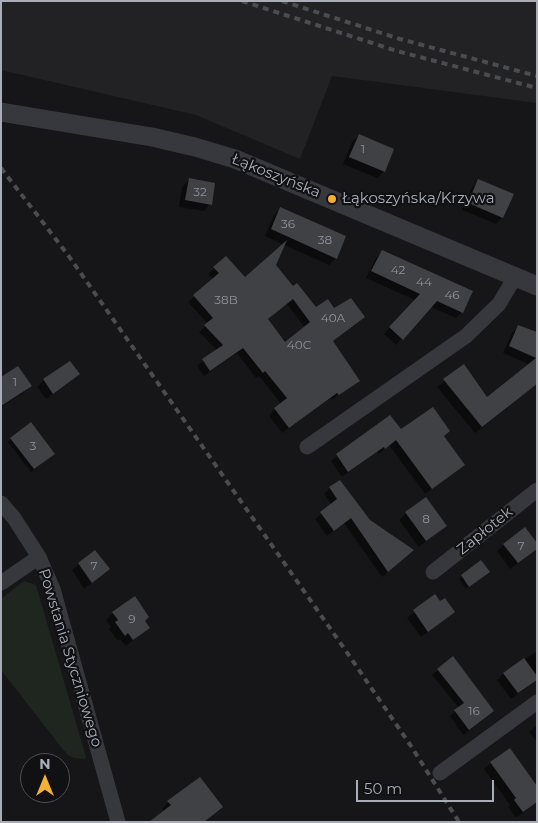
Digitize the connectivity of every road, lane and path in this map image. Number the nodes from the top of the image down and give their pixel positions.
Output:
1 (1, 112) edge
2 (516, 277) junction
3 (537, 286) edge
4 (307, 447) dead end
5 (537, 490) edge
6 (1, 503) edge
7 (39, 557) junction
8 (433, 572) dead end
9 (1, 583) edge
10 (537, 702) edge
11 (440, 773) dead end
12 (118, 822) edge

1 - 2 street, Łąkoszyńska
2 - 3 street, Łąkoszyńska
2 - 4 street
5 - 8 street, Zapłotek
6 - 7 street, Powstania Styczniowego
7 - 9 street
7 - 12 street, Powstania Styczniowego
10 - 11 street

